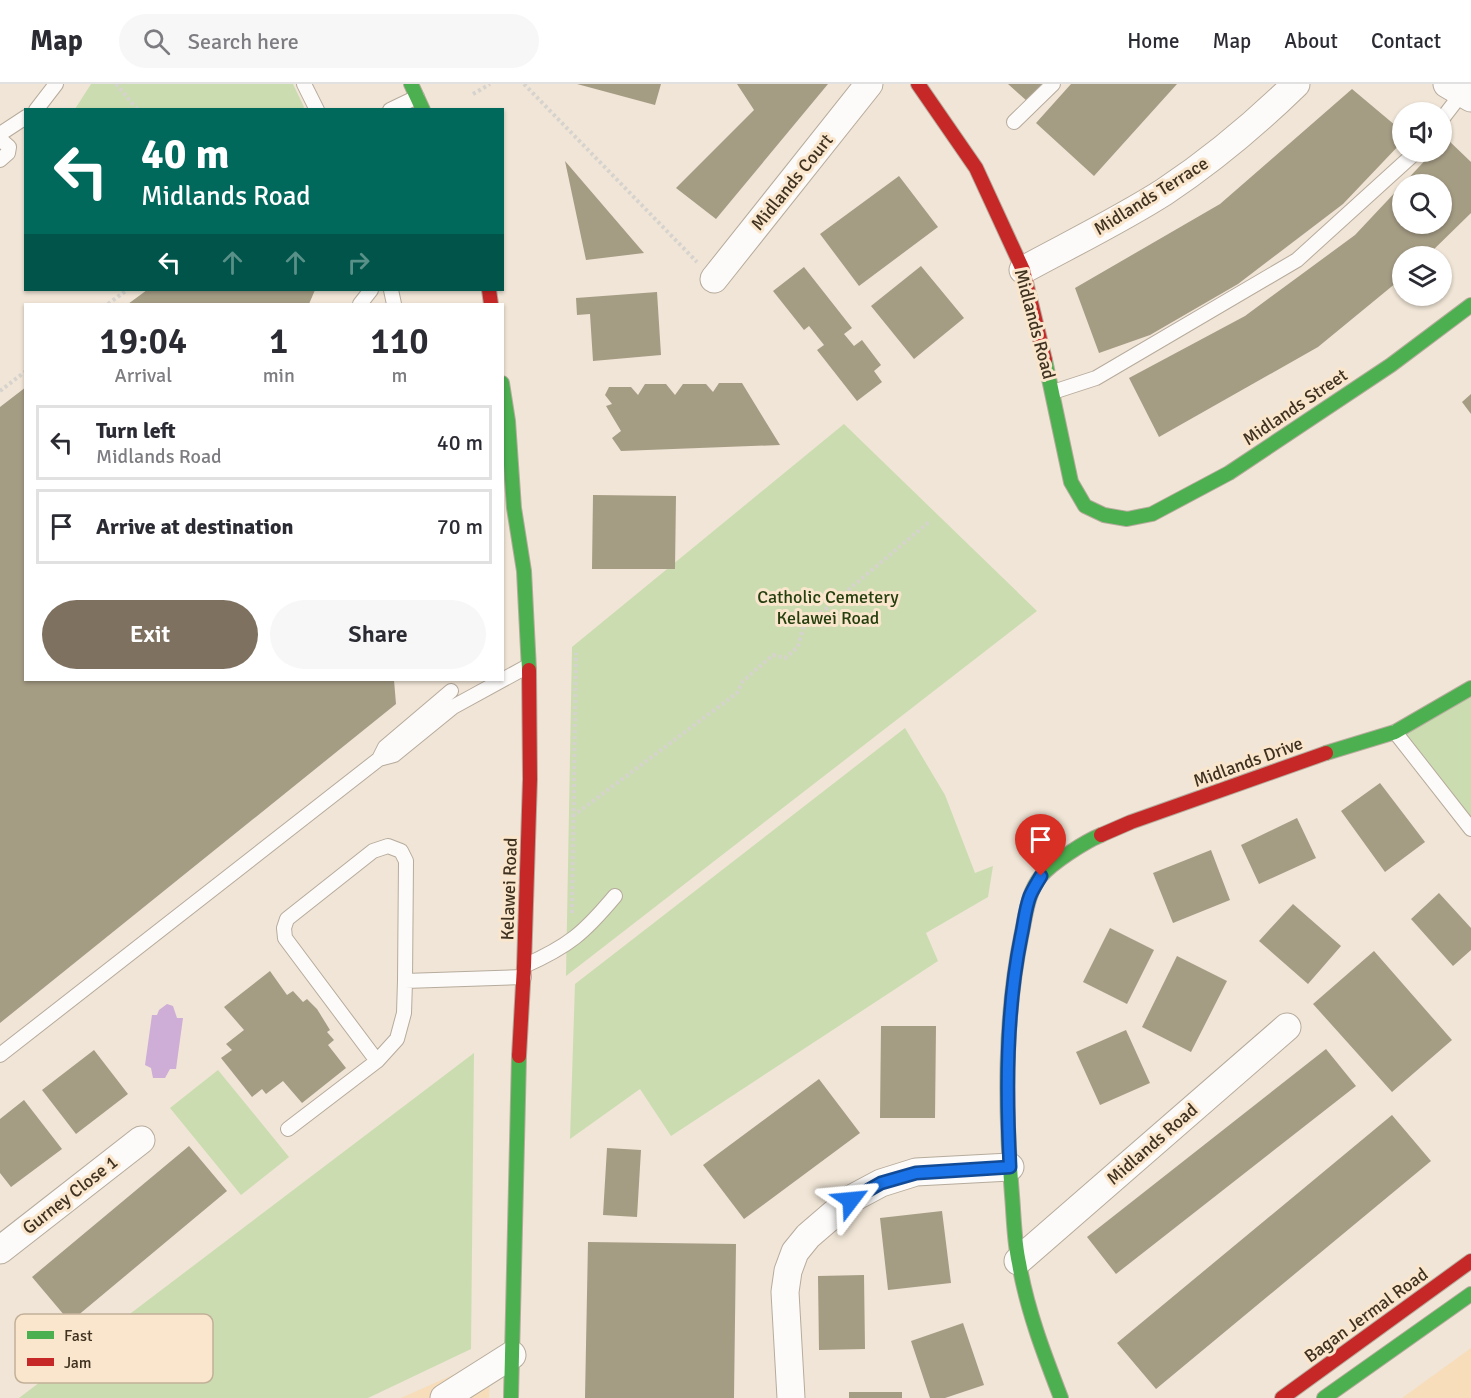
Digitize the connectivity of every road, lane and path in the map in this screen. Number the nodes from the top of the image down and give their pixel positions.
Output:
1 (56, 84) edge
2 (116, 84) edge
3 (304, 84) edge
4 (490, 84) edge
5 (524, 84) edge
6 (869, 84) edge
7 (918, 84) edge
8 (1053, 84) edge
9 (1296, 84) edge
10 (472, 94) dead end
11 (417, 97) edge
12 (38, 108) edge
13 (136, 108) edge
14 (316, 108) edge
15 (394, 108) edge
16 (24, 118) edge
17 (1014, 122) dead end
18 (0, 134) edge
19 (0, 139) edge
20 (0, 160) edge
21 (1405, 162) edge
22 (1023, 270) junction
23 (714, 279) joint
24 (126, 291) edge
25 (370, 291) edge
26 (109, 303) edge
27 (361, 303) edge
28 (1471, 305) edge
29 (24, 373) edge
30 (0, 391) edge
31 (1053, 392) junction
32 (504, 396) edge
33 (1127, 519) joint
34 (929, 522) dead end
35 (576, 653) dead end
36 (529, 665) junction
37 (504, 679) edge
38 (500, 681) edge
39 (450, 685) edge
40 (1471, 688) edge
41 (453, 707) junction
42 (1395, 732) junction
43 (379, 759) junction
44 (573, 816) junction
45 (1471, 830) edge
46 (615, 896) dead end
47 (571, 941) junction
48 (524, 971) junction
49 (405, 981) junction
50 (1287, 1027) dead end
51 (0, 1055) edge
52 (377, 1061) junction
53 (288, 1129) dead end
54 (141, 1140) dead end
55 (1010, 1167) junction
56 (0, 1250) edge
57 (1018, 1261) junction
58 (1471, 1261) edge
59 (1471, 1294) edge
60 (512, 1355) junction
61 (1284, 1397) edge
62 (444, 1398) edge
63 (512, 1398) edge
64 (791, 1398) edge
65 (1061, 1398) edge
66 (1324, 1398) edge

1 - 12 lane
2 - 13 path
3 - 14 lane
4 - 10 path
5 - 23 path
6 - 23 street, Midlands Court
7 - 22 street, Midlands Road
8 - 17 lane
9 - 22 street, Midlands Terrace
11 - 15 lane
16 - 18 lane
19 - 20 lane
21 - 31 lane
22 - 31 street, Midlands Road
24 - 26 path
25 - 27 lane
28 - 33 street, Midlands Street
29 - 30 path
31 - 33 street, Midlands Road
32 - 36 street, Kelawei Road
34 - 44 path
35 - 44 path
36 - 37 lane
36 - 48 street, Kelawei Road
38 - 41 lane
39 - 41 lane
39 - 43 lane
40 - 42 street, Midlands Drive
41 - 43 lane
42 - 45 lane
42 - 55 street, Midlands Drive
43 - 51 lane
44 - 47 path
46 - 47 lane
47 - 48 lane
48 - 49 lane
48 - 60 street, Kelawei Road
49 - 52 lane
49 - 52 lane
50 - 57 street, Midlands Road
52 - 53 lane
54 - 56 street, Gurney Close 1
55 - 57 street
55 - 64 street
57 - 65 street
58 - 61 street, Bagan Jermal Road
59 - 66 street
60 - 62 street
60 - 63 street, Kelawei Road

